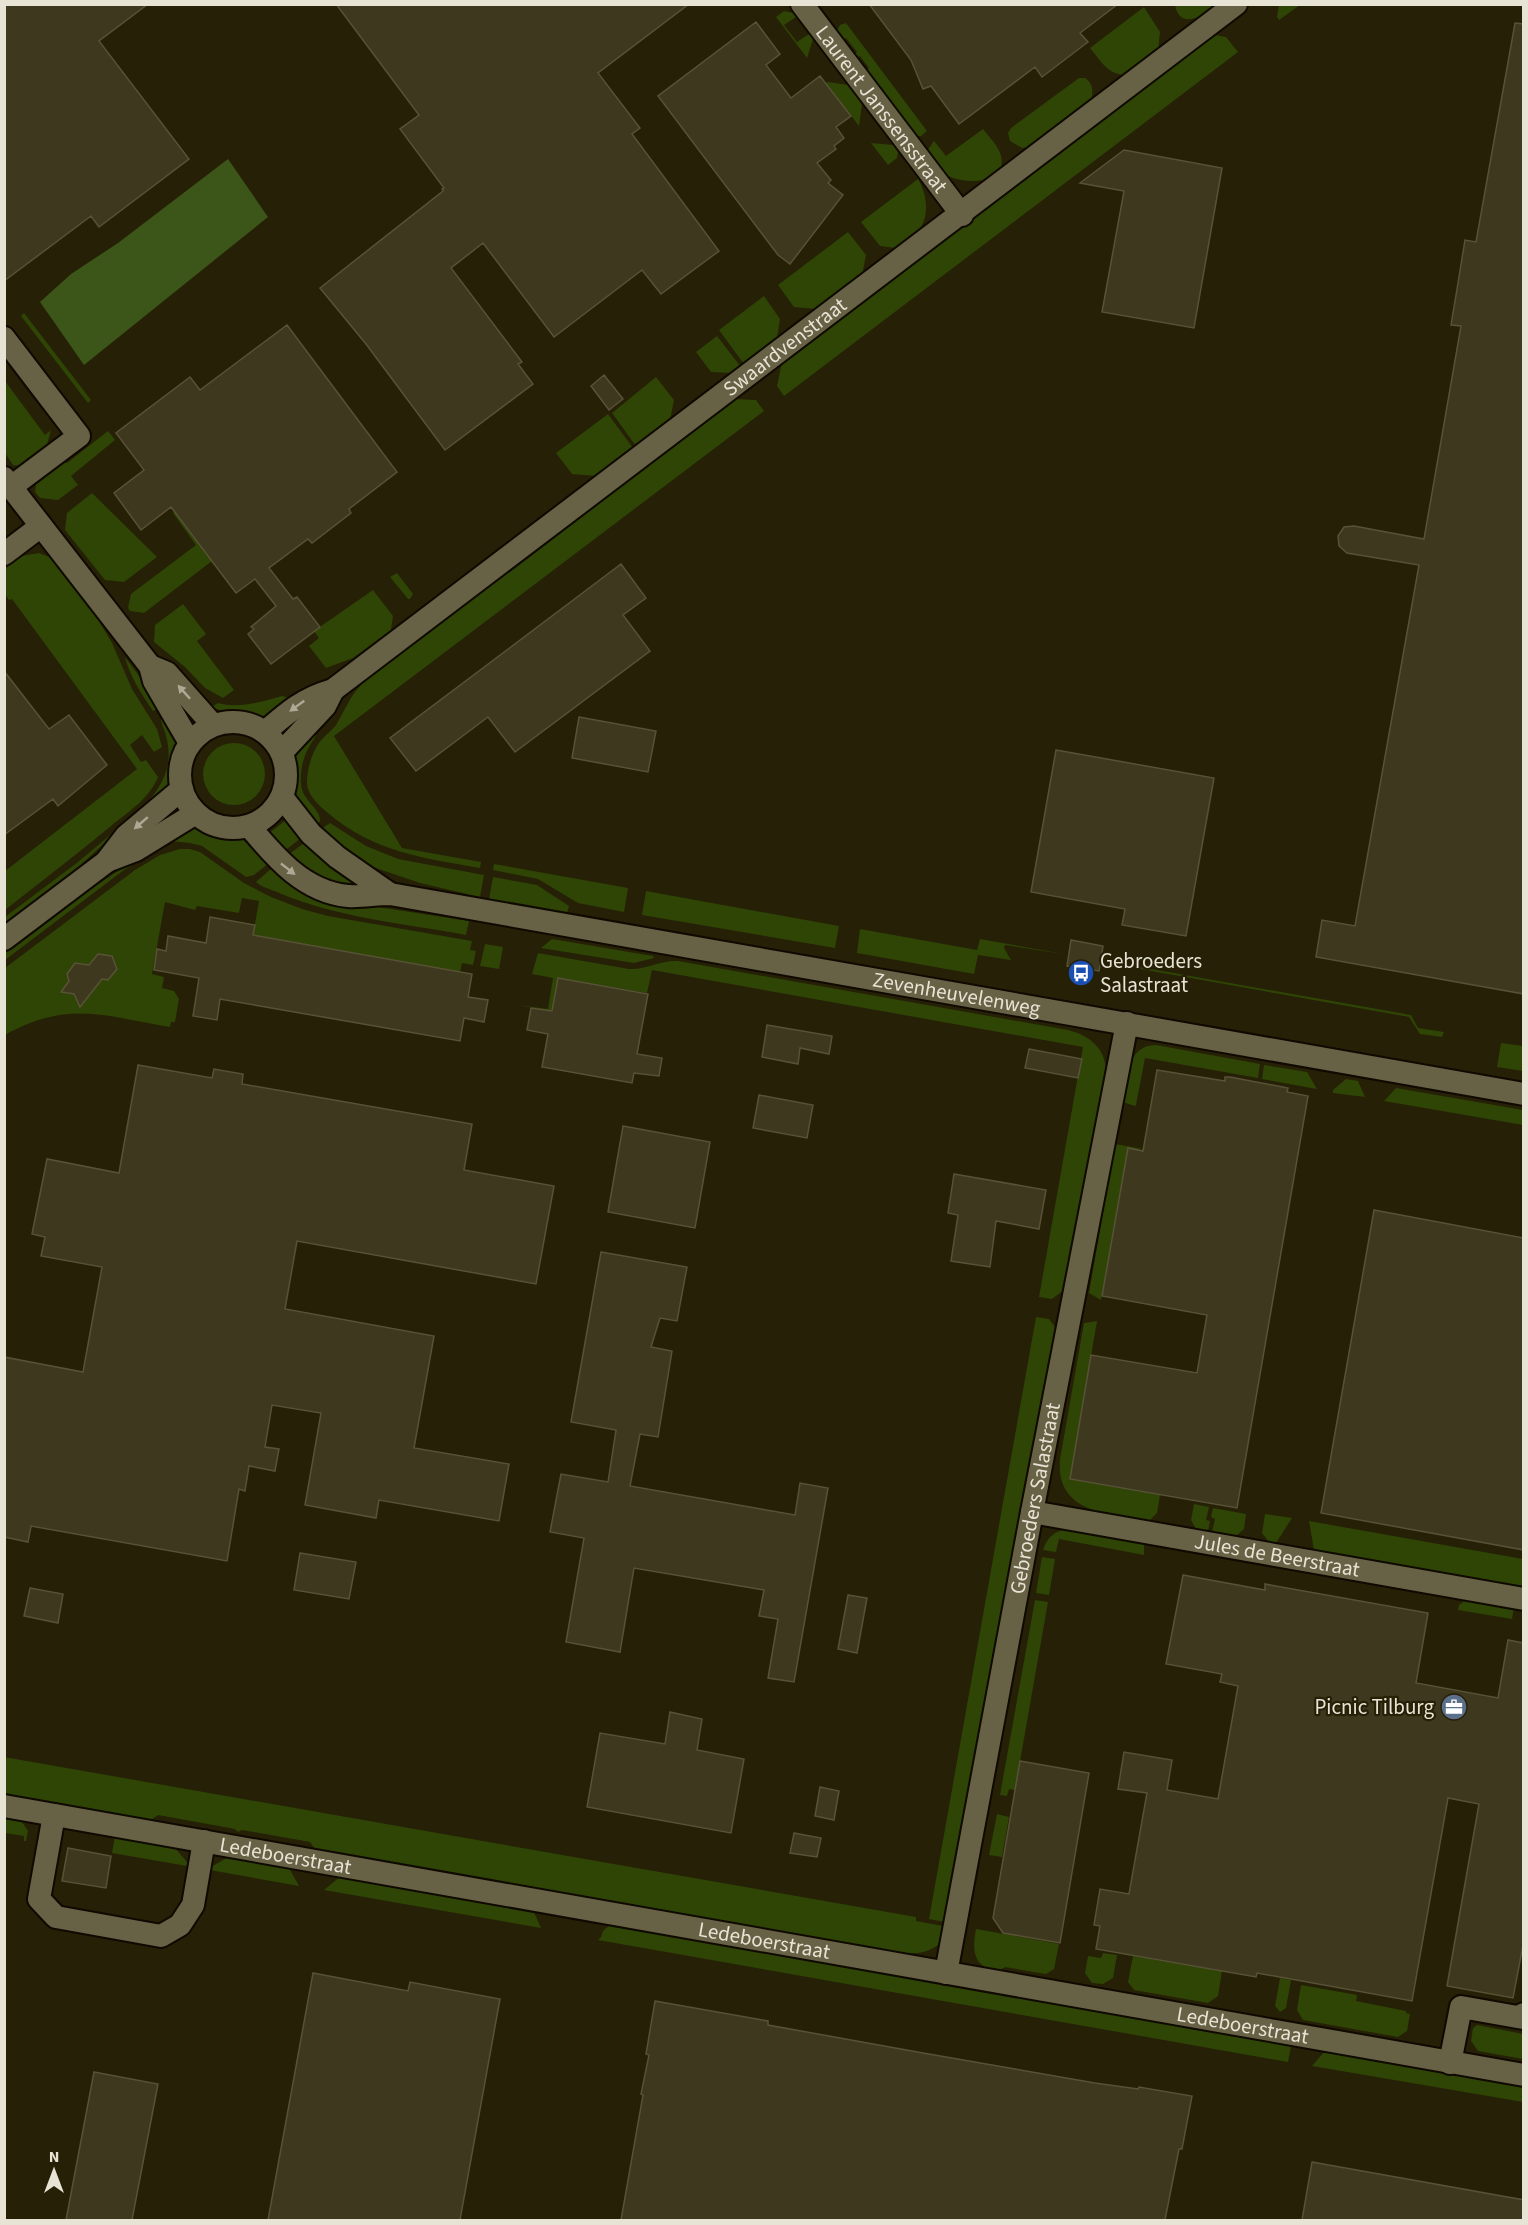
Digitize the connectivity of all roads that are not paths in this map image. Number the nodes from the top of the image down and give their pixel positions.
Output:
1 (802, 4) edge
2 (1236, 4) edge
3 (962, 214) junction
4 (4, 339) edge
5 (8, 482) edge
6 (41, 526) junction
7 (4, 554) edge
8 (150, 666) junction
9 (333, 690) junction
10 (213, 725) junction
11 (265, 732) junction
12 (190, 743) junction
13 (282, 752) junction
14 (182, 789) junction
15 (282, 797) junction
16 (196, 813) junction
17 (249, 825) junction
18 (105, 862) junction
19 (390, 894) junction
20 (4, 939) edge
21 (1127, 1023) junction
22 (1524, 1094) edge
23 (1032, 1512) junction
24 (1524, 1599) edge
25 (4, 1806) edge
26 (54, 1815) junction
27 (204, 1841) junction
28 (946, 1973) junction
29 (1524, 2014) edge
30 (1450, 2062) junction
31 (1524, 2076) edge

1 - 3 street, Laurent Janssensstraat
2 - 3 street, Swaardvenstraat
3 - 9 street, Swaardvenstraat
4 - 5 street
5 - 6 street
6 - 7 street
6 - 8 street
10 -> 8 street
8 - 12 street
9 -> 11 street, Swaardvenstraat
9 - 13 street, Swaardvenstraat
10 - 11 street
10 - 12 street
11 - 13 street
12 - 14 street
13 - 15 street
14 - 16 street
14 -> 18 street
15 - 17 street
15 - 19 street, Zevenheuvelenweg
16 - 17 street
16 - 18 street
17 -> 19 street, Zevenheuvelenweg
18 - 20 street
19 - 21 street, Zevenheuvelenweg
21 - 22 street, Zevenheuvelenweg
21 - 23 street, Gebroeders Salastraat
23 - 24 street, Jules de Beerstraat
23 - 28 street, Gebroeders Salastraat
25 - 26 street, Ledeboerstraat
26 - 27 street, Ledeboerstraat
26 - 27 street
27 - 28 street, Ledeboerstraat
28 - 30 street, Ledeboerstraat
29 - 30 street
30 - 31 street, Ledeboerstraat

